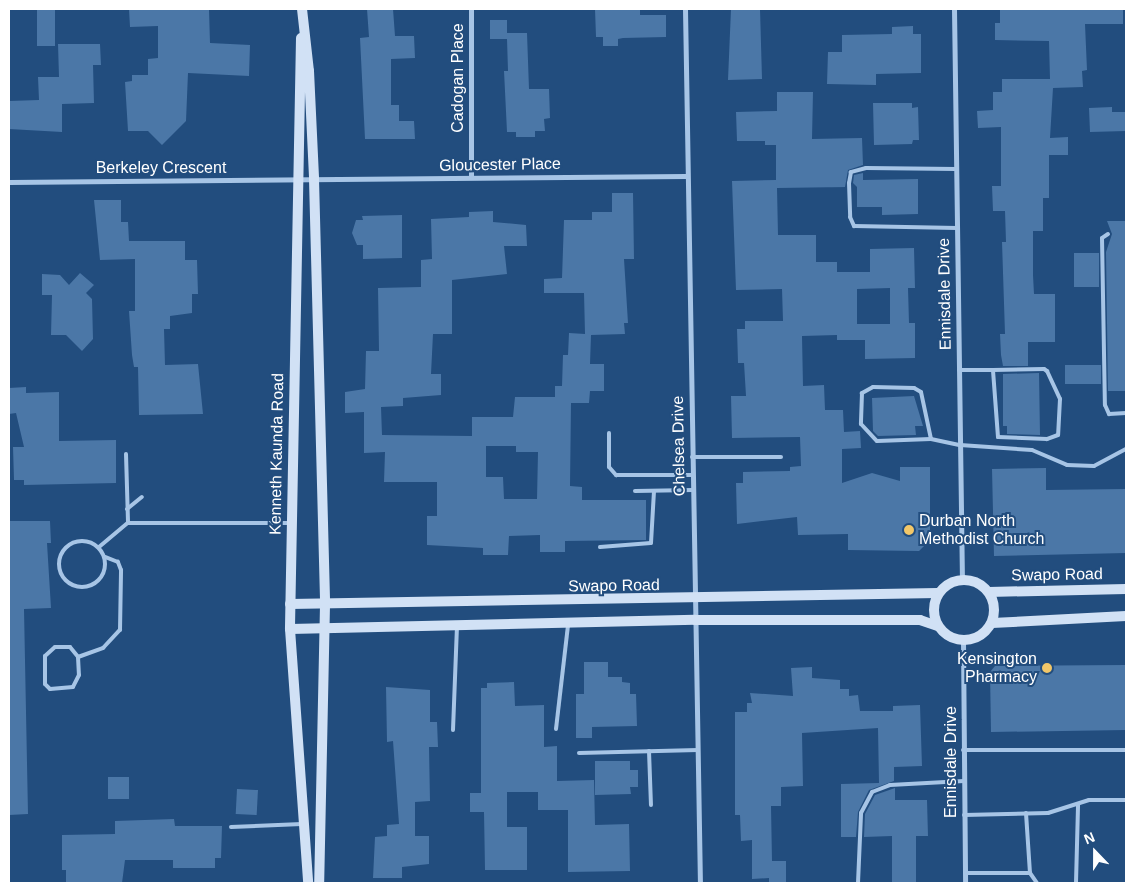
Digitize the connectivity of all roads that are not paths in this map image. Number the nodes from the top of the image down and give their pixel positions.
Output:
1 (302, 9) edge
2 (471, 9) edge
3 (685, 9) edge
4 (954, 9) edge
5 (303, 26) junction
6 (956, 169) junction
7 (686, 176) junction
8 (471, 178) junction
9 (314, 179) junction
10 (297, 180) junction
11 (9, 182) edge
12 (957, 228) junction
13 (1108, 234) dead end
14 (959, 370) junction
15 (993, 370) junction
16 (1126, 413) edge
17 (609, 433) dead end
18 (931, 439) junction
19 (960, 445) junction
20 (1126, 449) edge
21 (126, 454) dead end
22 (692, 457) junction
23 (781, 457) dead end
24 (692, 475) junction
25 (692, 490) junction
26 (635, 491) dead end
27 (654, 491) junction
28 (142, 497) dead end
29 (127, 509) junction
30 (128, 523) junction
31 (291, 523) junction
32 (99, 547) junction
33 (600, 547) dead end
34 (105, 557) junction
35 (962, 579) junction
36 (1126, 589) edge
37 (989, 592) junction
38 (938, 593) junction
39 (694, 600) junction
40 (290, 604) junction
41 (325, 605) junction
42 (1126, 616) edge
43 (695, 620) junction
44 (992, 623) junction
45 (568, 624) junction
46 (458, 626) junction
47 (937, 626) junction
48 (290, 629) junction
49 (325, 629) junction
50 (963, 641) junction
51 (78, 657) junction
52 (556, 729) dead end
53 (454, 730) dead end
54 (698, 750) junction
55 (963, 750) junction
56 (1126, 750) edge
57 (649, 751) junction
58 (579, 753) dead end
59 (964, 781) junction
60 (1126, 800) edge
61 (1078, 804) junction
62 (651, 805) dead end
63 (1026, 813) junction
64 (964, 815) junction
65 (302, 824) junction
66 (231, 827) dead end
67 (965, 873) junction
68 (1030, 873) junction
69 (308, 883) edge
70 (319, 883) edge
71 (700, 883) edge
72 (858, 883) edge
73 (965, 883) edge
74 (1038, 883) edge
75 (1076, 883) edge

1 - 5 street, Kenneth Kaunda Road
2 - 8 street, Cadogan Place
3 - 7 street, Chelsea Drive
4 - 6 street, Ennisdale Drive
5 - 9 street, Kenneth Kaunda Road
5 - 10 street, Kenneth Kaunda Road
6 - 12 street, Ennisdale Drive
6 - 12 lane
7 - 8 street, Gloucester Place
7 - 22 street, Chelsea Drive
8 - 9 street, Gloucester Place
9 - 10 street, Berkeley Crescent
9 - 41 street, Kenneth Kaunda Road
10 - 11 street, Berkeley Crescent
10 - 31 street, Kenneth Kaunda Road
12 - 14 street, Ennisdale Drive
13 - 16 lane
14 - 15 lane
14 - 19 street, Ennisdale Drive
15 - 15 lane
17 - 24 lane
18 - 18 lane
18 - 19 lane
19 - 20 lane
19 - 35 street, Ennisdale Drive
21 - 29 lane
22 - 23 lane
22 - 24 street, Chelsea Drive
24 - 25 street, Chelsea Drive
25 - 27 lane
25 - 39 street, Chelsea Drive
26 - 27 lane
27 - 33 lane
28 - 29 lane
29 - 30 lane
30 - 31 lane
30 - 32 lane
31 - 40 street, Kenneth Kaunda Road
32 - 34 lane
32 - 34 lane
34 - 51 lane
35 - 37 street
35 - 38 street
36 - 37 street, Swapo Road
37 - 44 street
38 - 39 street, Swapo Road
38 - 47 street
39 - 41 street, Swapo Road
39 - 43 street, Chelsea Drive
40 - 41 street, Swapo Road
40 - 48 street, Kenneth Kaunda Road
41 - 49 street, Kenneth Kaunda Road
42 - 44 street
43 - 45 street
43 - 47 street
43 - 54 street, Chelsea Drive
44 - 50 street
45 - 46 street
45 - 52 lane
46 - 49 street
46 - 53 lane
47 - 50 street
48 - 49 street
48 - 65 street, Kenneth Kaunda Road
49 - 70 street, Kenneth Kaunda Road
50 - 55 street, Ennisdale Drive
51 - 51 lane
54 - 57 lane
54 - 71 street, Chelsea Drive
55 - 56 lane
55 - 59 street, Ennisdale Drive
57 - 58 lane
57 - 62 lane
59 - 64 street, Ennisdale Drive
59 - 72 lane
60 - 61 lane
61 - 63 lane
61 - 75 lane
63 - 64 lane
63 - 68 lane
64 - 67 street, Ennisdale Drive
65 - 66 lane
65 - 69 street, Kenneth Kaunda Road
67 - 68 lane
67 - 73 street, Ennisdale Drive
68 - 74 lane

